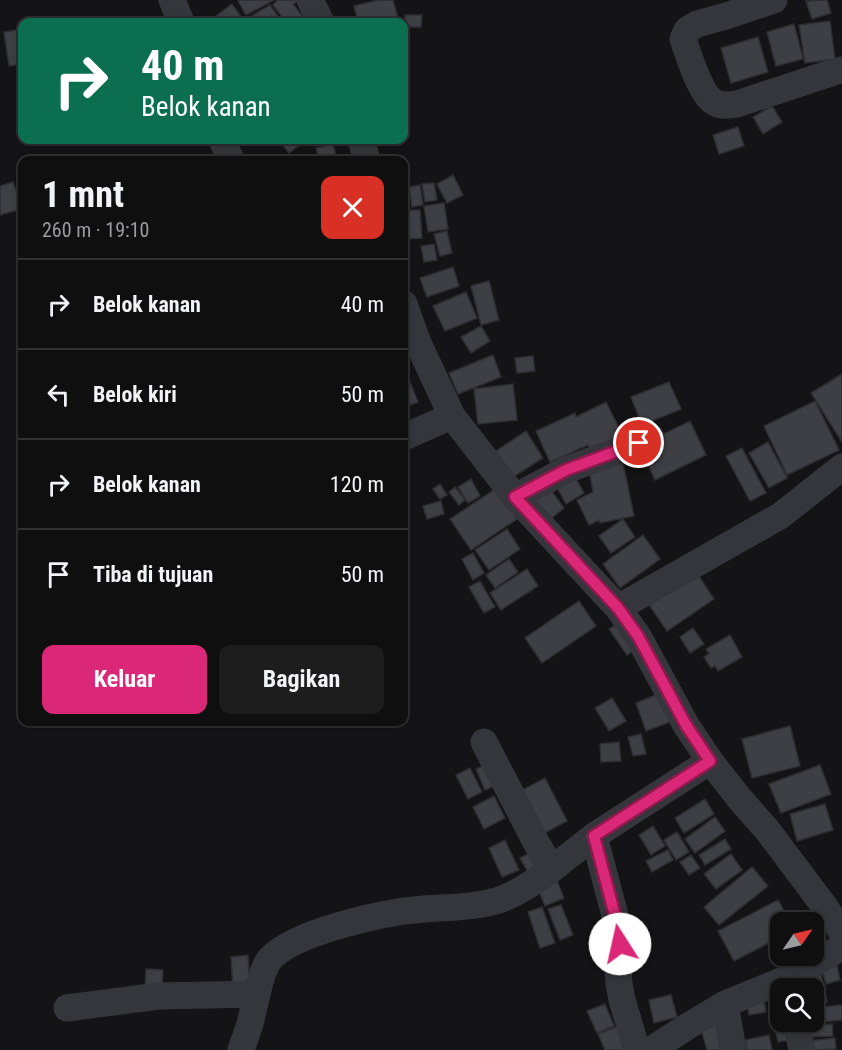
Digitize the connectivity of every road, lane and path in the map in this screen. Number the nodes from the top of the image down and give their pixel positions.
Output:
1 (172, 0) edge
2 (310, 0) edge
3 (774, 0) edge
4 (179, 18) edge
5 (319, 18) edge
6 (840, 70) dead end
7 (408, 315) edge
8 (452, 416) junction
9 (408, 435) edge
10 (651, 437) dead end
11 (842, 467) edge
12 (515, 497) junction
13 (618, 608) junction
14 (484, 742) dead end
15 (710, 761) junction
16 (594, 836) junction
17 (552, 870) junction
18 (842, 933) edge
19 (842, 947) edge
20 (796, 978) edge
21 (770, 989) edge
22 (257, 994) junction
23 (725, 1004) junction
24 (67, 1008) dead end
25 (798, 1032) edge
26 (664, 1046) edge
27 (241, 1050) edge
28 (637, 1050) edge
29 (733, 1050) edge
30 (802, 1050) edge

1 - 4 street
2 - 5 street
3 - 6 street
7 - 8 street
8 - 9 street
8 - 12 street
10 - 12 street
11 - 13 street
12 - 13 street
13 - 15 street
14 - 17 street
15 - 16 street
15 - 18 street
16 - 17 street
16 - 28 street
17 - 22 street
19 - 20 street
21 - 23 street
22 - 24 street
22 - 27 street
23 - 26 street
23 - 29 street
25 - 30 street

